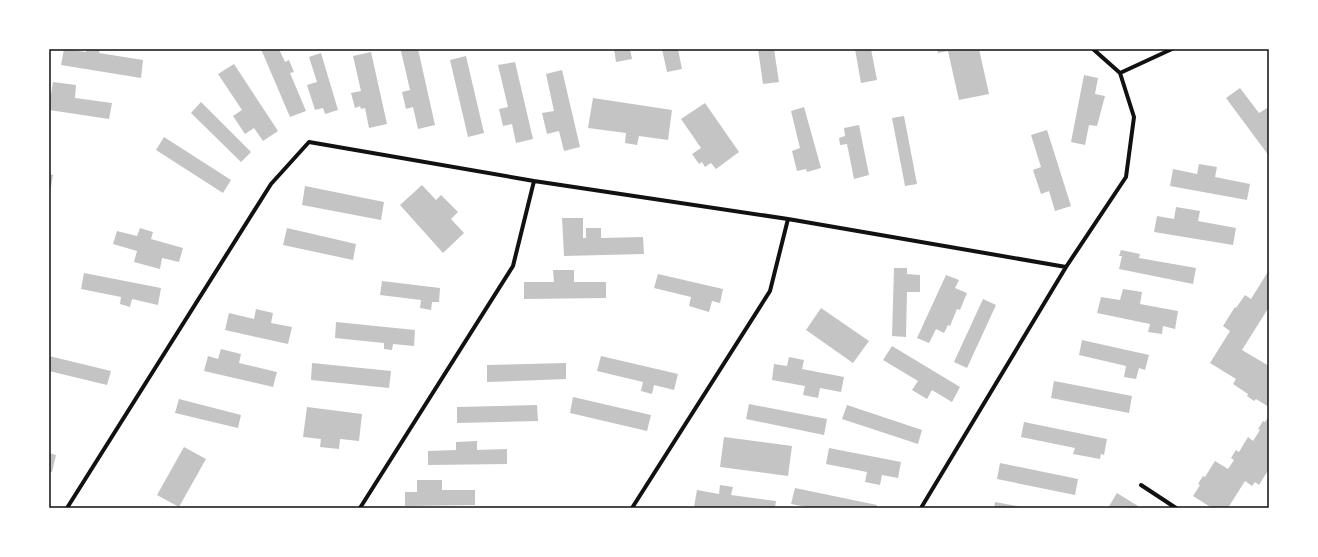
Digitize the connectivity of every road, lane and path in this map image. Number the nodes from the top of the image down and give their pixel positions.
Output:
1 (1093, 49) edge
2 (1172, 49) edge
3 (1120, 73) junction
4 (534, 181) junction
5 (788, 219) junction
6 (1066, 267) junction
7 (1141, 485) dead end
8 (67, 508) edge
9 (360, 508) edge
10 (632, 508) edge
11 (921, 508) edge
12 (1176, 508) edge

1 - 3 street
2 - 3 street
3 - 6 street
4 - 5 street
4 - 8 street
4 - 9 street
5 - 6 street
5 - 10 street
6 - 11 street
7 - 12 street

